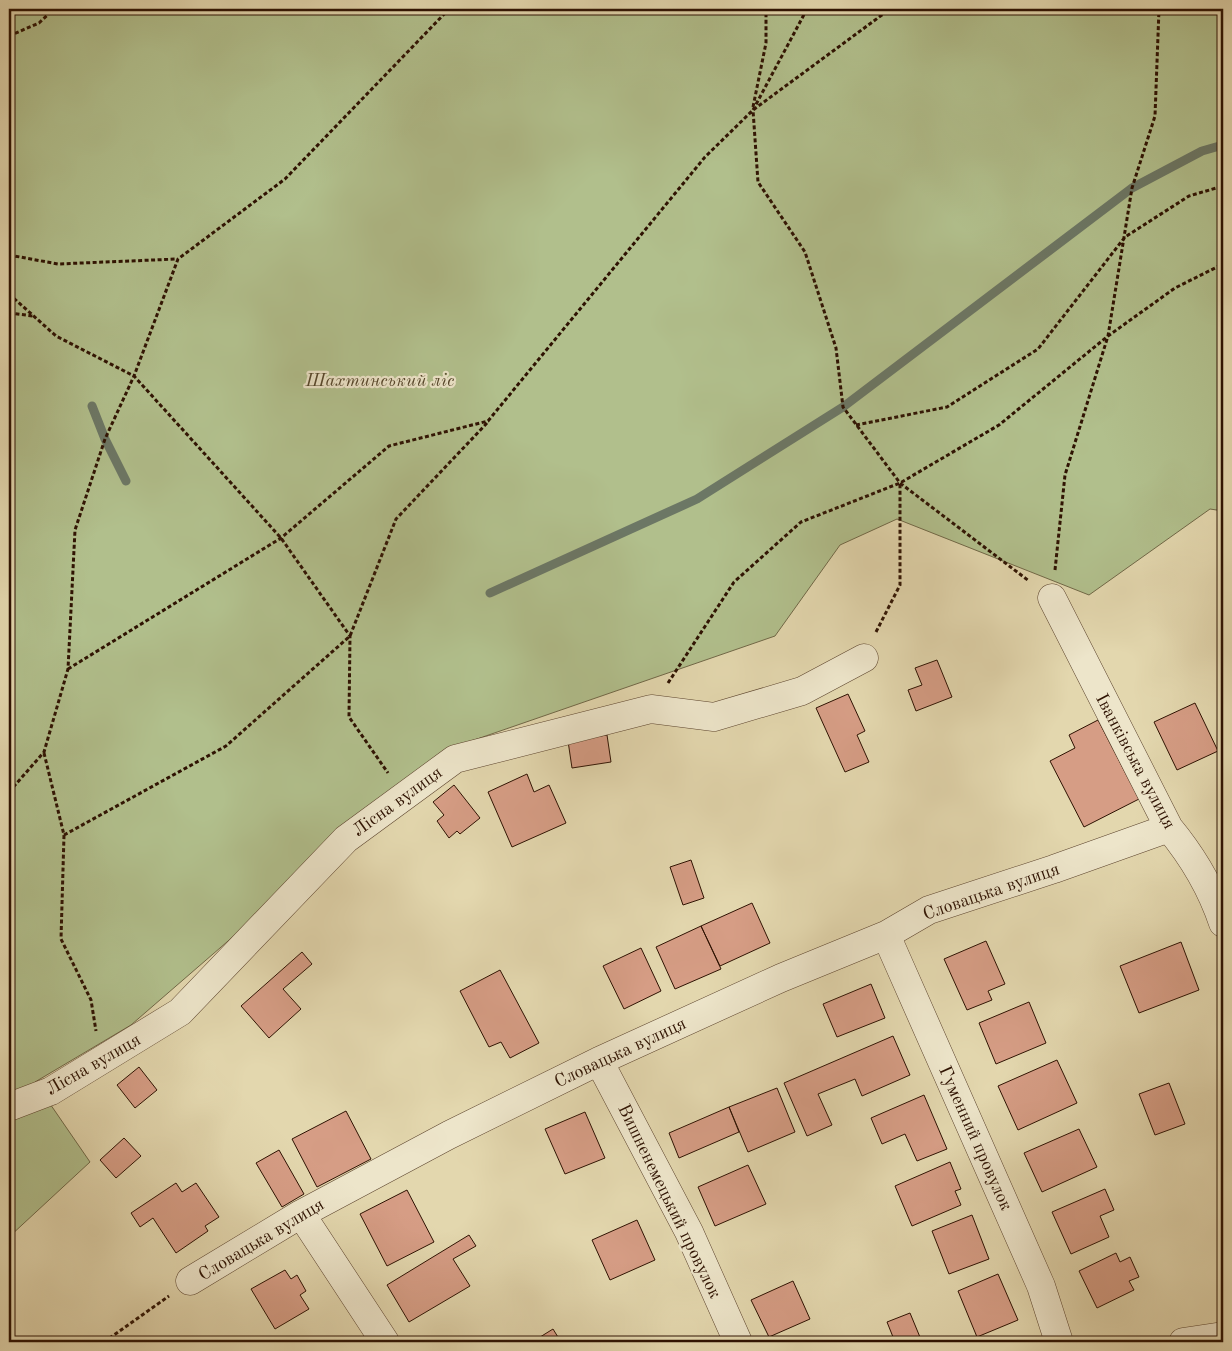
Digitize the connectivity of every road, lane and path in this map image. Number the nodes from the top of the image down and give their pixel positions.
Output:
1 (54, 9) edge
2 (449, 9) edge
3 (766, 9) edge
4 (807, 9) edge
5 (890, 9) edge
6 (1159, 9) edge
7 (9, 36) edge
8 (753, 110) junction
9 (1223, 186) edge
10 (1124, 238) junction
11 (9, 255) edge
12 (178, 259) junction
13 (1223, 264) edge
14 (9, 294) edge
15 (9, 313) edge
16 (33, 316) junction
17 (1108, 336) junction
18 (134, 376) junction
19 (488, 421) junction
20 (856, 425) junction
21 (900, 483) junction
22 (281, 538) junction
23 (1052, 598) junction
24 (350, 636) junction
25 (864, 658) joint
26 (68, 669) junction
27 (651, 709) junction
28 (44, 752) junction
29 (9, 792) edge
30 (404, 796) junction
31 (1169, 828) junction
32 (64, 835) junction
33 (1223, 923) edge
34 (886, 935) junction
35 (101, 1061) junction
36 (599, 1061) junction
37 (9, 1107) edge
38 (301, 1214) junction
39 (190, 1282) joint
40 (1223, 1336) edge
41 (104, 1342) edge
42 (385, 1342) edge
43 (738, 1342) edge
44 (1059, 1342) edge
45 (1183, 1342) edge

1 - 7 path
2 - 12 path
3 - 8 path
4 - 8 path
5 - 8 path
6 - 10 path
8 - 19 path
8 - 20 path
9 - 10 path
10 - 17 path
10 - 20 path
11 - 12 path
12 - 18 path
13 - 17 path
14 - 16 path
15 - 16 path
16 - 18 path
17 - 21 path
17 - 23 path
18 - 22 path
18 - 26 path
19 - 22 path
19 - 24 path
20 - 21 path
21 - 23 path
21 - 25 path
21 - 27 path
22 - 24 path
22 - 26 path
23 - 31 street, Іванківська вулиця
24 - 30 path
24 - 32 path
25 - 27 street, Лісна вулиця
26 - 28 path
27 - 30 street, Лісна вулиця
28 - 29 path
28 - 32 path
30 - 35 street, Лісна вулиця
31 - 33 street, Іванківська вулиця
31 - 34 street, Словацька вулиця
32 - 35 path
34 - 36 street, Словацька вулиця
34 - 44 street, Гуменний провулок
35 - 37 street, Лісна вулиця
36 - 38 street, Словацька вулиця
36 - 43 street, Вишненемецький провулок
38 - 39 street, Словацька вулиця
38 - 42 street
39 - 41 path, Словацька вулиця
40 - 45 street

